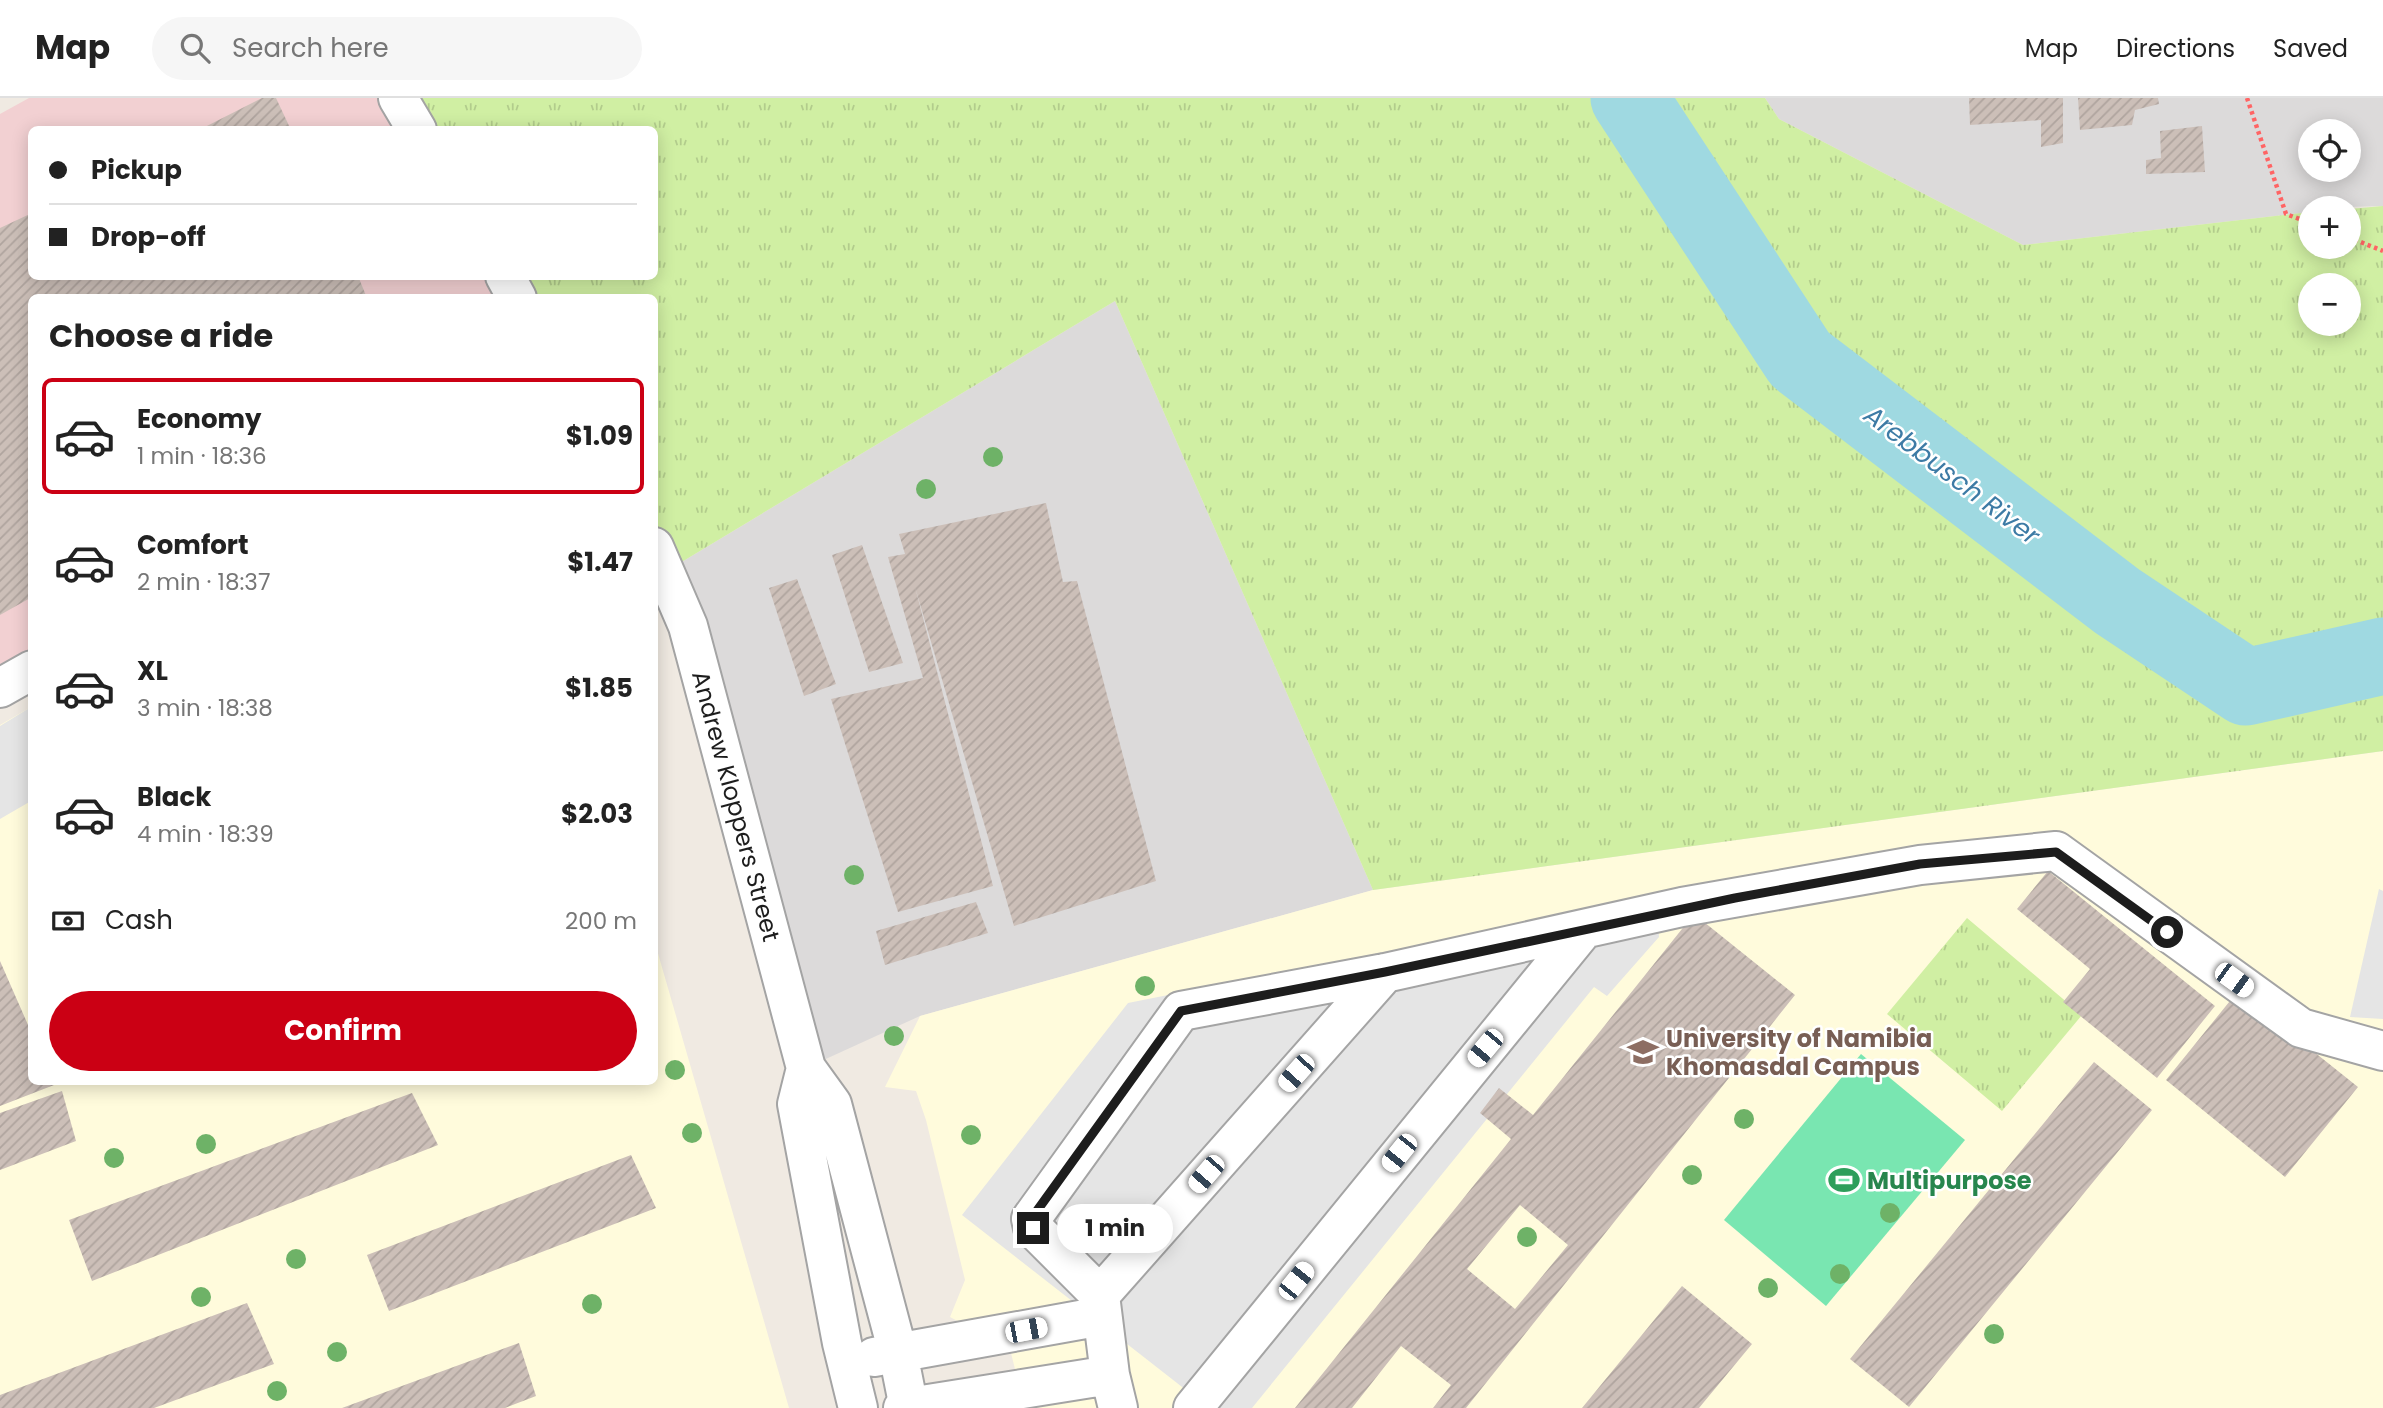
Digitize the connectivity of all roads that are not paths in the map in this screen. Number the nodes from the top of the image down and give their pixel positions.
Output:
1 (398, 98) edge
2 (415, 126) edge
3 (658, 556) edge
4 (28, 672) edge
5 (0, 688) edge
6 (1584, 929) junction
7 (1385, 972) junction
8 (2383, 1051) edge
9 (806, 1068) junction
10 (1101, 1306) junction
11 (898, 1353) junction
12 (848, 1362) junction
13 (1114, 1391) edge
14 (858, 1408) edge
15 (903, 1408) edge
16 (908, 1408) edge
17 (1193, 1408) edge

1 - 2 street
3 - 9 street, Andrew Kloppers Street
4 - 5 street
6 - 7 street
6 - 8 street
6 - 17 street
7 - 10 street
7 - 10 street
9 - 11 street, Andrew Kloppers Street
9 - 12 street, Andrew Kloppers Street
10 - 11 street
10 - 13 street
11 - 12 street
11 - 16 street, Andrew Kloppers Street
12 - 14 street, Andrew Kloppers Street
13 - 16 street
15 - 16 street

